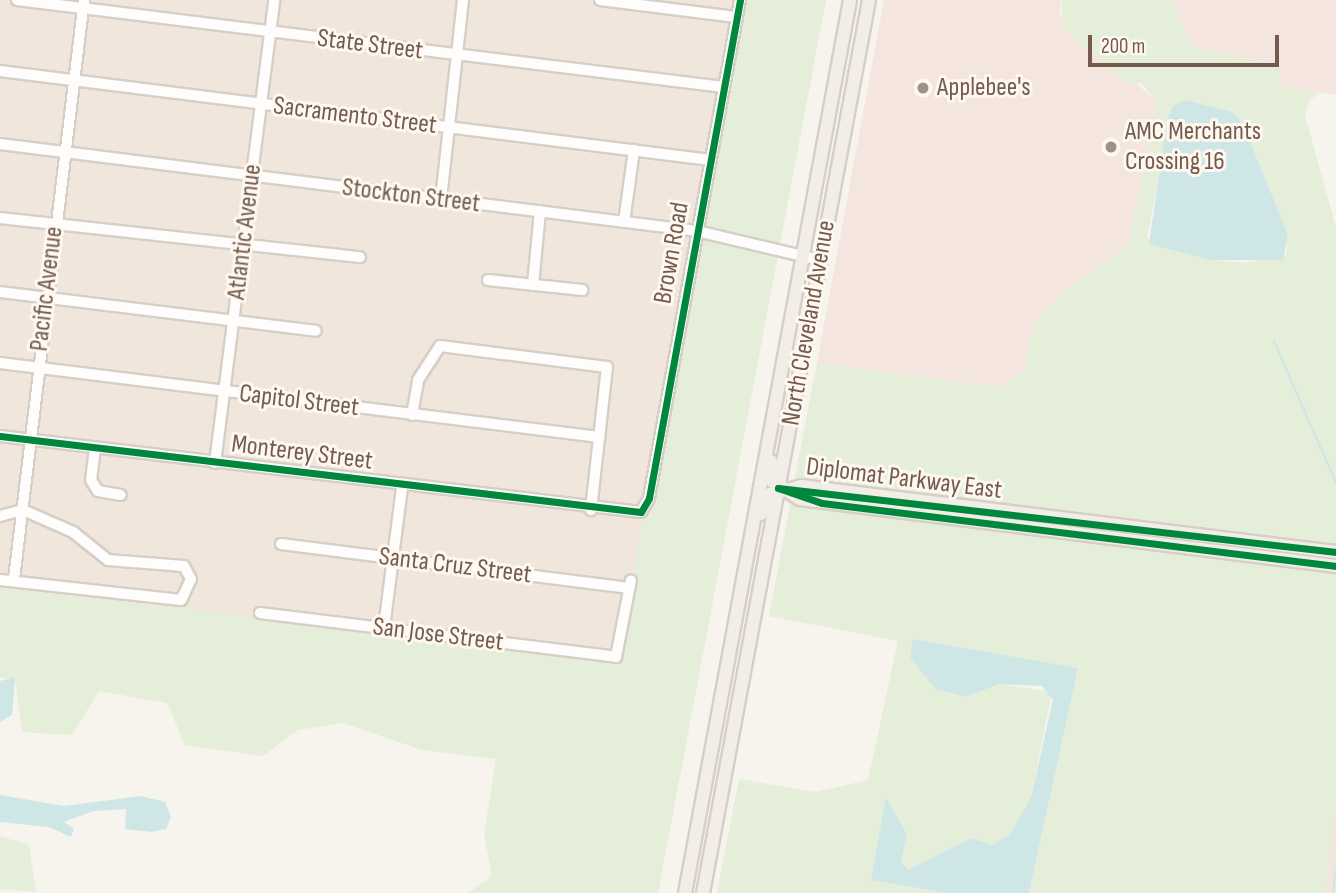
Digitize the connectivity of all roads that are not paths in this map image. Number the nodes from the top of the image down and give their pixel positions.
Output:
1 (17, 0) edge
2 (274, 0) edge
3 (463, 0) edge
4 (600, 0) edge
5 (740, 0) edge
6 (850, 0) edge
7 (861, 0) edge
8 (869, 0) edge
9 (83, 4) edge
10 (736, 17) junction
11 (270, 34) junction
12 (859, 50) junction
13 (457, 55) junction
14 (0, 71) edge
15 (73, 81) junction
16 (724, 86) junction
17 (261, 104) junction
18 (447, 127) junction
19 (0, 144) edge
20 (634, 150) junction
21 (64, 152) junction
22 (710, 160) junction
23 (252, 176) junction
24 (440, 199) junction
25 (540, 211) junction
26 (0, 218) edge
27 (624, 222) junction
28 (55, 225) junction
29 (697, 231) junction
30 (243, 248) junction
31 (360, 257) dead end
32 (802, 257) junction
33 (820, 260) junction
34 (488, 280) dead end
35 (533, 285) junction
36 (582, 290) dead end
37 (0, 292) edge
38 (46, 296) junction
39 (233, 321) junction
40 (316, 331) dead end
41 (0, 363) edge
42 (38, 368) junction
43 (225, 392) junction
44 (774, 407) junction
45 (412, 415) junction
46 (0, 436) edge
47 (599, 438) junction
48 (29, 439) junction
49 (95, 448) junction
50 (215, 463) junction
51 (402, 487) junction
52 (778, 488) junction
53 (121, 495) dead end
54 (23, 510) junction
55 (591, 510) junction
56 (641, 512) joint
57 (0, 516) edge
58 (281, 544) dead end
59 (1336, 552) edge
60 (394, 559) junction
61 (1336, 566) edge
62 (14, 579) junction
63 (0, 580) edge
64 (260, 613) dead end
65 (384, 628) junction
66 (729, 652) junction
67 (617, 657) joint
68 (684, 893) edge
69 (704, 893) edge

1 - 9 street, State Street
2 - 11 street, Atlantic Avenue
3 - 13 street
4 - 10 street
5 - 10 street, Brown Road
6 - 32 main road, North Cleveland Avenue
7 - 12 main road
8 - 12 main road, North Cleveland Avenue
9 - 11 street, State Street
9 - 15 street, Pacific Avenue
10 - 16 street, Brown Road
11 - 13 street, State Street
11 - 17 street, Atlantic Avenue
12 - 33 main road, North Cleveland Avenue
13 - 16 street, State Street
13 - 18 street
14 - 15 street, Sacramento Street
15 - 17 street, Sacramento Street
15 - 21 street, Pacific Avenue
16 - 22 street, Brown Road
17 - 18 street, Sacramento Street
17 - 23 street, Atlantic Avenue
18 - 20 street, Sacramento Street
18 - 24 street
19 - 21 street, Stockton Street
20 - 22 street, Sacramento Street
20 - 27 street
21 - 23 street, Stockton Street
21 - 28 street, Pacific Avenue
22 - 29 street, Brown Road
23 - 24 street, Stockton Street
23 - 30 street, Atlantic Avenue
24 - 25 street, Stockton Street
25 - 27 street, Stockton Street
25 - 35 street
26 - 28 street
27 - 29 street, Stockton Street
28 - 30 street
28 - 38 street, Pacific Avenue
29 - 32 street, Stockton Street
29 - 56 street, Brown Road
30 - 31 street
30 - 39 street, Atlantic Avenue
32 - 33 street, Stockton Street
32 - 44 main road, North Cleveland Avenue
33 - 52 main road, North Cleveland Avenue
34 - 35 street
35 - 36 street
37 - 38 street
38 - 39 street
38 - 42 street, Pacific Avenue
39 - 40 street
39 - 43 street, Atlantic Avenue
41 - 42 street, Capitol Street
42 - 43 street, Capitol Street
42 - 48 street, Pacific Avenue
43 - 45 street, Capitol Street
43 - 50 street, Atlantic Avenue
44 - 52 main road
44 - 66 main road, North Cleveland Avenue
45 - 47 street, Capitol Street
45 - 47 street
46 - 48 street, Monterey Street
47 - 55 street
48 - 49 street, Monterey Street
48 - 54 street, Pacific Avenue
49 - 50 street, Monterey Street
49 - 53 street
50 - 51 street, Monterey Street
51 - 55 street, Monterey Street
51 - 60 street
52 - 59 main road, Diplomat Parkway East
52 - 61 main road, Diplomat Parkway East
52 - 66 main road
52 - 69 main road, North Cleveland Avenue
54 - 57 street
54 - 62 street, Pacific Avenue
54 - 62 street
55 - 56 street, Monterey Street
58 - 60 street, Santa Cruz Street
60 - 65 street
60 - 67 street, Santa Cruz Street
62 - 63 street
64 - 65 street, San Jose Street
65 - 67 street, San Jose Street
66 - 68 main road, North Cleveland Avenue

